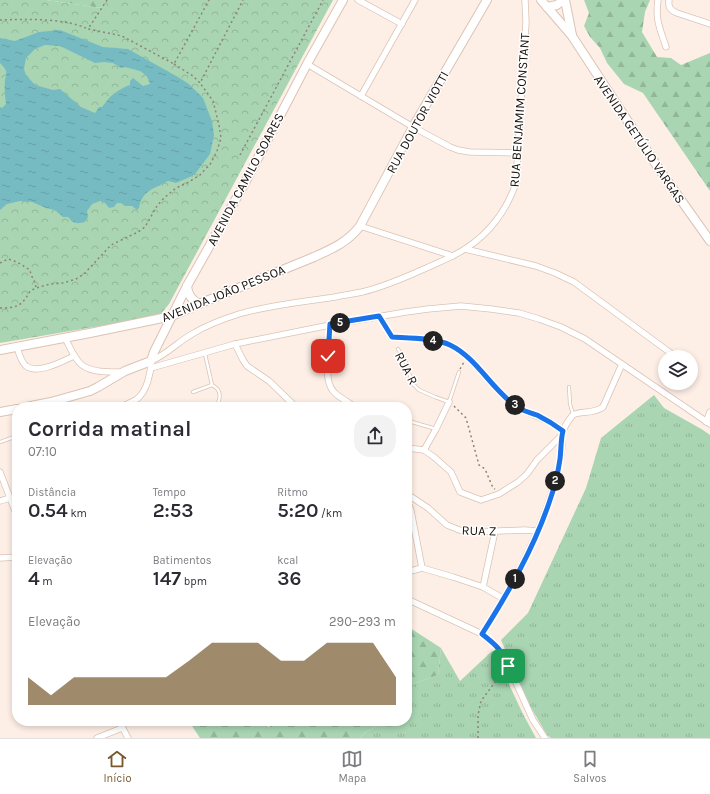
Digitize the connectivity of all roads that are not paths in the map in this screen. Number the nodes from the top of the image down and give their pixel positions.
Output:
1 (343, 0) edge
2 (358, 0) edge
3 (415, 0) edge
4 (487, 0) edge
5 (526, 0) edge
6 (564, 0) edge
7 (658, 0) edge
8 (668, 2) edge
9 (544, 3) edge
10 (402, 24) junction
11 (710, 24) edge
12 (572, 36) junction
13 (666, 47) dead end
14 (307, 64) junction
15 (361, 96) junction
16 (412, 127) junction
17 (518, 153) junction
18 (360, 226) junction
19 (345, 241) joint
20 (710, 241) edge
21 (465, 249) junction
22 (453, 256) junction
23 (186, 286) junction
24 (199, 304) junction
25 (172, 316) junction
26 (379, 316) junction
27 (65, 338) junction
28 (235, 344) junction
29 (17, 347) junction
30 (398, 349) dead end
31 (1, 350) edge
32 (666, 350) edge
33 (205, 353) junction
34 (74, 356) junction
35 (328, 356) road end
36 (467, 356) joint
37 (622, 364) junction
38 (151, 365) junction
39 (125, 371) junction
40 (459, 372) road end
41 (212, 385) junction
42 (569, 387) dead end
43 (193, 392) dead end
44 (51, 402) edge
45 (131, 402) edge
46 (219, 402) edge
47 (291, 402) edge
48 (347, 402) edge
49 (449, 402) junction
50 (12, 410) edge
51 (0, 412) edge
52 (710, 412) edge
53 (573, 414) junction
54 (412, 422) edge
55 (708, 423) edge
56 (436, 429) junction
57 (563, 433) junction
58 (12, 438) edge
59 (0, 442) edge
60 (412, 449) edge
61 (424, 450) junction
62 (0, 472) edge
63 (412, 497) edge
64 (10, 498) junction
65 (0, 501) edge
66 (12, 503) edge
67 (423, 505) junction
68 (412, 507) edge
69 (412, 522) edge
70 (495, 531) junction
71 (538, 532) junction
72 (12, 557) edge
73 (0, 558) edge
74 (422, 568) junction
75 (412, 571) edge
76 (483, 587) junction
77 (504, 599) junction
78 (412, 601) edge
79 (482, 634) junction
80 (122, 728) joint
81 (97, 738) edge
82 (128, 738) edge
83 (545, 738) edge

1 - 14 street, AVENIDA CAMILO SOARES
2 - 10 street
3 - 10 street
4 - 16 street, RUA DOUTOR VIOTTI
5 - 17 street, RUA BENJAMIM CONSTANT
6 - 9 street
6 - 12 street
7 - 13 street
8 - 11 street
9 - 12 street
10 - 15 street
12 - 20 street, AVENIDA GETÚLIO VARGAS
14 - 15 street
14 - 23 street, AVENIDA CAMILO SOARES
15 - 16 street
16 - 17 street
16 - 18 street, RUA DOUTOR VIOTTI
17 - 21 street, RUA BENJAMIM CONSTANT
18 - 19 street, RUA DOUTOR VIOTTI
18 - 22 street
19 - 24 street, AVENIDA JOÃO PESSOA
21 - 22 street, RUA BENJAMIM CONSTANT
21 - 32 street
22 - 38 street, RUA BENJAMIM CONSTANT
23 - 24 street
23 - 25 street, AVENIDA CAMILO SOARES
24 - 25 street, AVENIDA JOÃO PESSOA
25 - 27 street, AVENIDA JOÃO PESSOA
25 - 38 street, AVENIDA CAMILO SOARES
26 - 28 street
26 - 36 lane
26 - 37 street
27 - 29 street, AVENIDA JOÃO PESSOA
27 - 34 street
28 - 33 street
28 - 47 street
29 - 31 street, AVENIDA JOÃO PESSOA
29 - 34 street
30 - 49 lane, RUA R
33 - 38 street
33 - 41 lane
34 - 39 street
35 - 48 street
36 - 57 street
37 - 53 street
37 - 55 street
38 - 39 street
38 - 45 street
39 - 44 street
40 - 49 lane
41 - 43 lane
41 - 46 lane
42 - 53 lane
49 - 56 street
50 - 51 street
52 - 55 street
53 - 57 street
54 - 56 lane
56 - 61 street
57 - 61 street
57 - 71 street
58 - 59 lane
60 - 61 street
62 - 64 street
63 - 67 street, RUA Z
64 - 65 street
64 - 66 street
67 - 68 street
67 - 70 street, RUA Z
69 - 74 street
70 - 71 street, RUA Z
70 - 76 street
71 - 77 street
72 - 73 street
74 - 75 street
74 - 76 street
76 - 77 street
77 - 79 street
78 - 79 street
79 - 83 street
80 - 81 street
80 - 82 street

